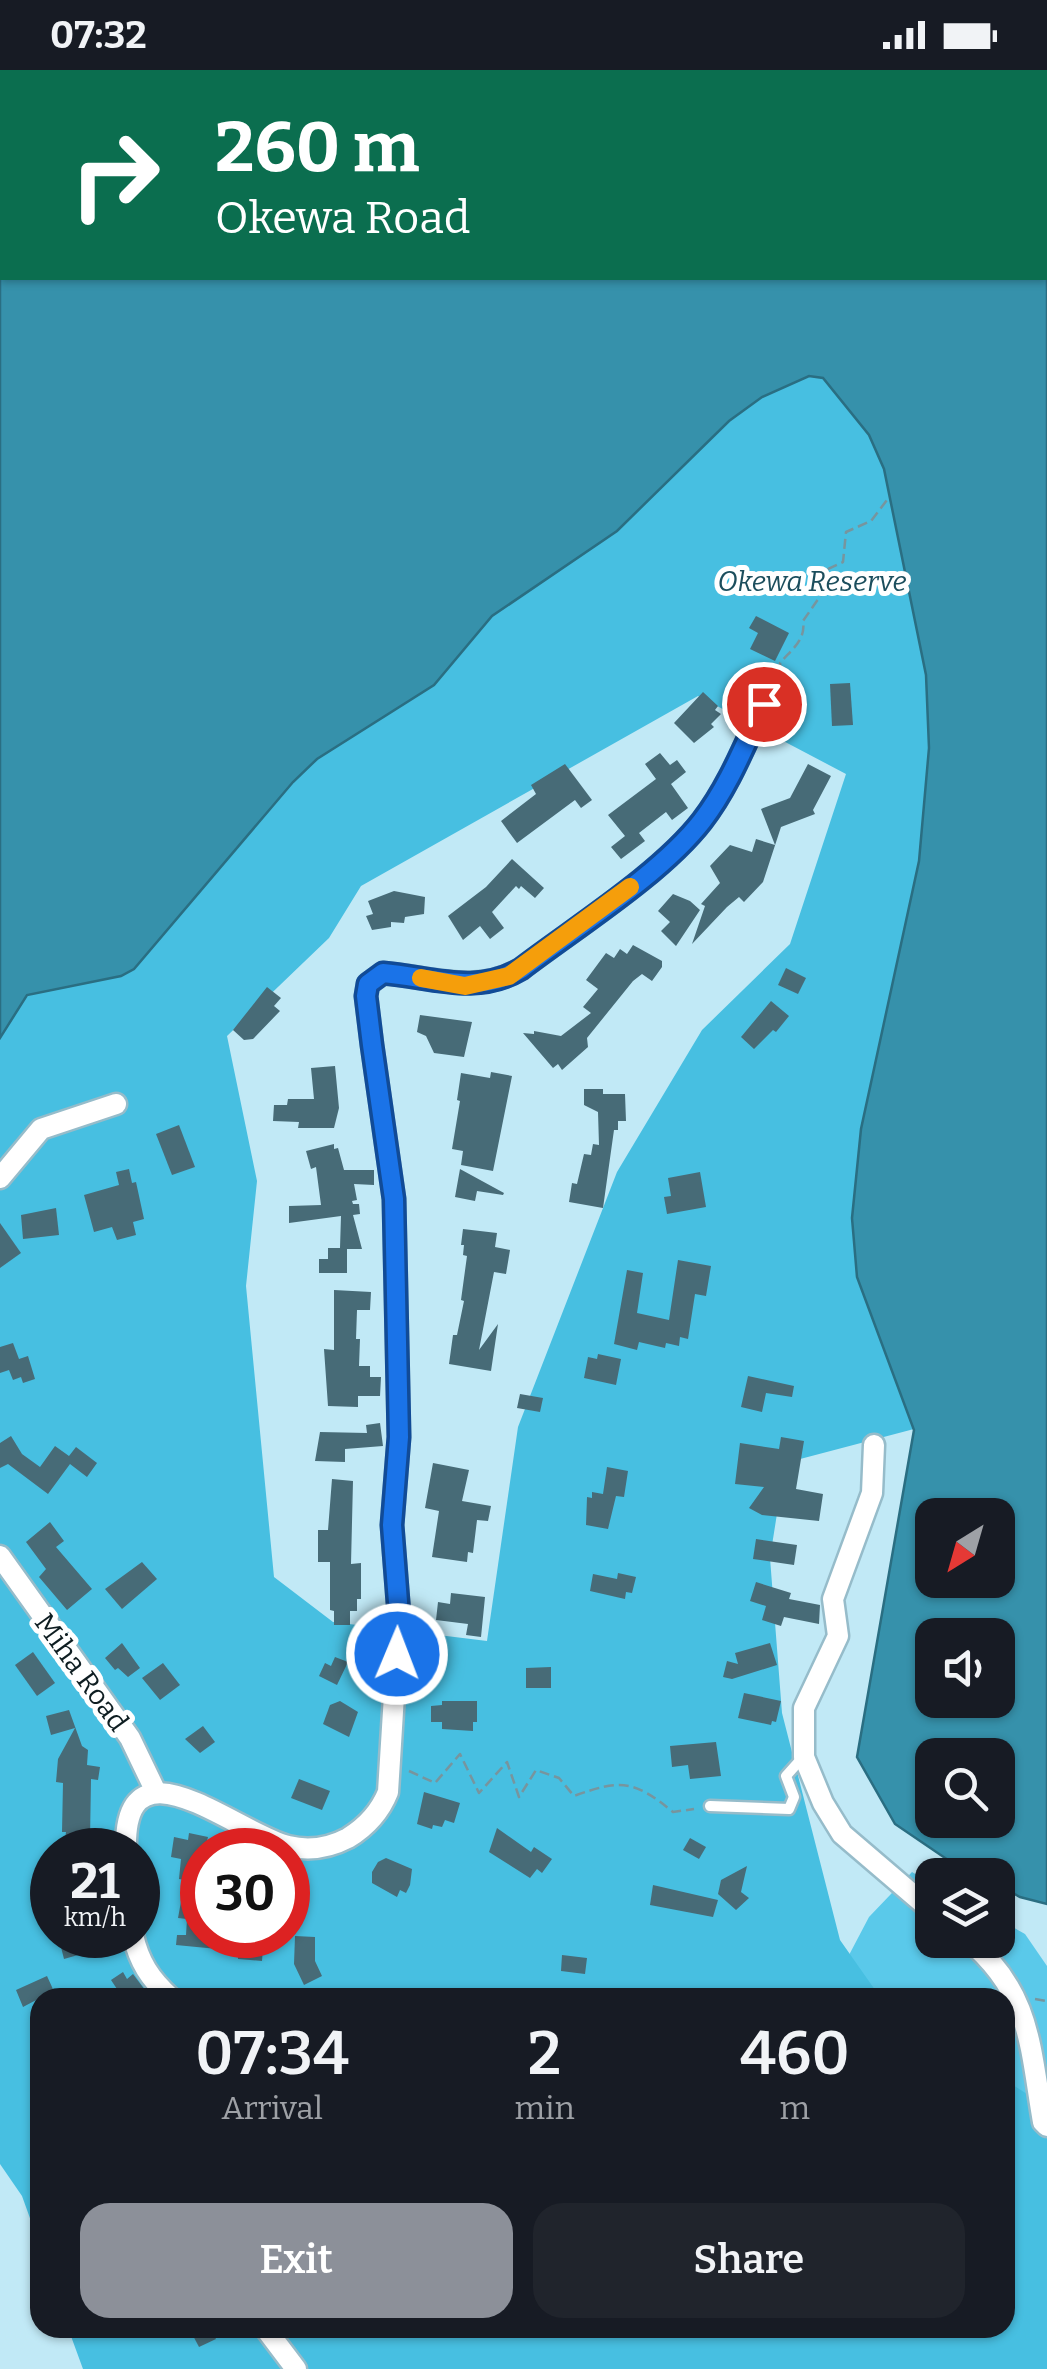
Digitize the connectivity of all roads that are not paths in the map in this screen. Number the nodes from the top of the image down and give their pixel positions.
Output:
1 (764, 704) road end
2 (116, 1104) dead end
3 (0, 1178) edge
4 (874, 1445) dead end
5 (0, 1556) edge
6 (804, 1756) junction
7 (156, 1792) junction
8 (710, 1806) road end
9 (125, 1828) edge
10 (915, 1896) edge
11 (138, 1958) edge
12 (989, 1958) edge
13 (160, 1988) edge
14 (1013, 1988) edge
15 (1015, 1994) edge
16 (1047, 2126) edge
17 (273, 2338) edge
18 (296, 2369) edge

1 - 7 street
2 - 3 street
4 - 6 street
5 - 7 street, Miha Road
6 - 8 lane
6 - 10 street
7 - 9 street
11 - 13 street
12 - 14 street
15 - 16 street
17 - 18 street

